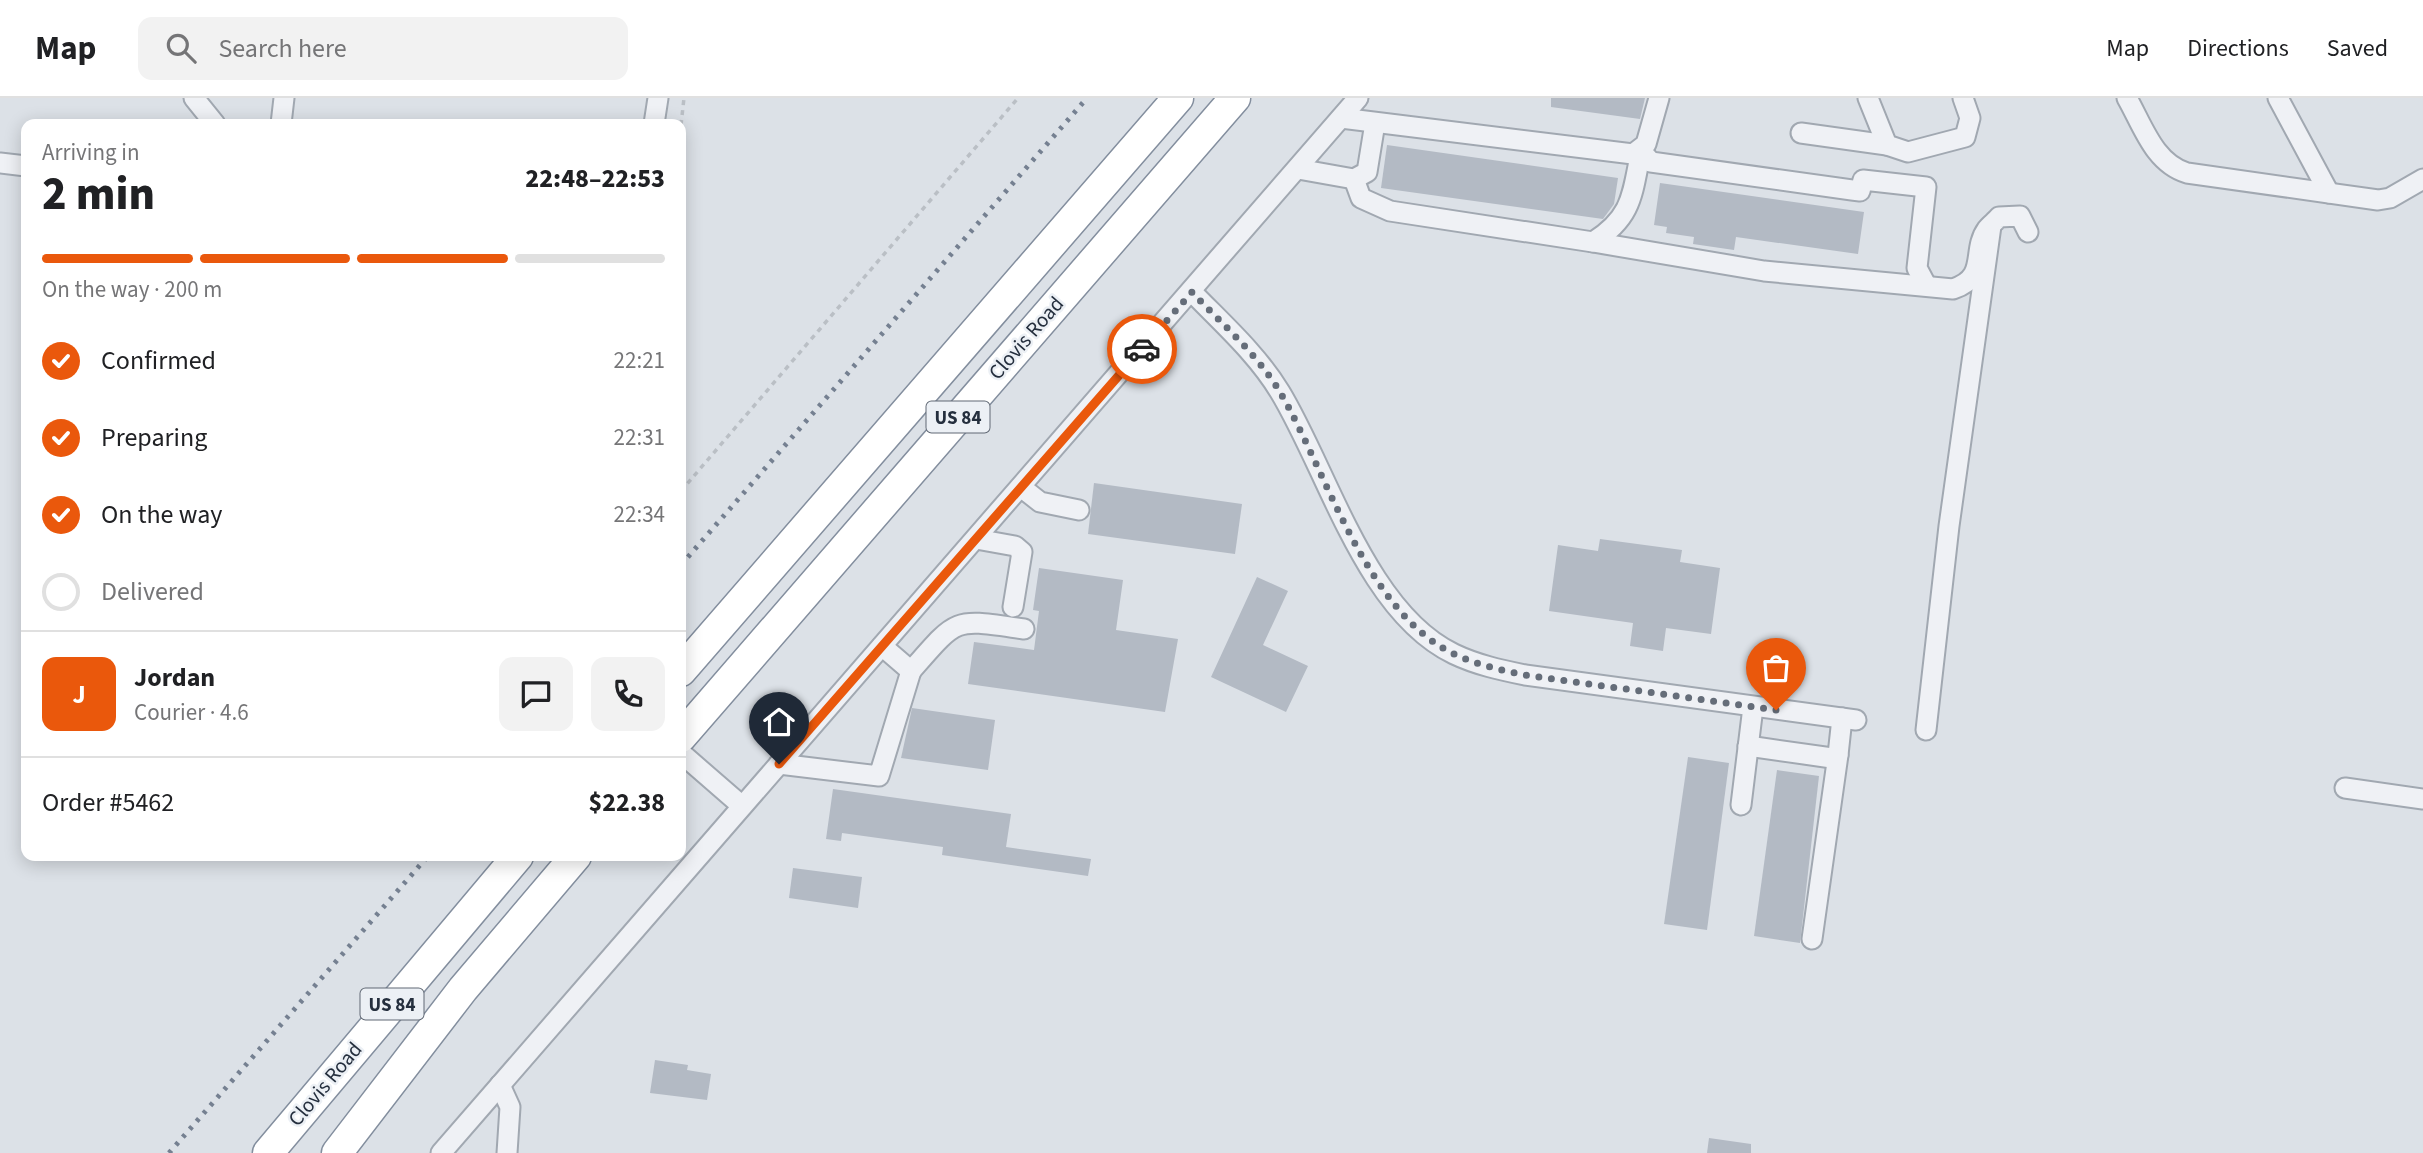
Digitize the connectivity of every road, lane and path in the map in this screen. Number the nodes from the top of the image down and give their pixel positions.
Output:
1 (194, 98) edge
2 (284, 98) edge
3 (658, 98) edge
4 (684, 98) edge
5 (1018, 98) edge
6 (1178, 98) edge
7 (1235, 98) edge
8 (1358, 98) edge
9 (1658, 98) edge
10 (1868, 98) edge
11 (1963, 98) edge
12 (2127, 98) edge
13 (2278, 98) edge
14 (1341, 118) junction
15 (211, 119) edge
16 (282, 119) edge
17 (655, 119) edge
18 (682, 119) edge
19 (1375, 123) junction
20 (1801, 133) dead end
21 (1887, 145) junction
22 (1641, 151) junction
23 (0, 163) edge
24 (21, 165) edge
25 (1298, 169) junction
26 (1354, 179) junction
27 (2423, 179) edge
28 (2329, 193) junction
29 (1991, 226) junction
30 (2028, 232) dead end
31 (1593, 242) junction
32 (1926, 285) junction
33 (1192, 292) junction
34 (686, 485) edge
35 (1021, 487) junction
36 (1079, 510) dead end
37 (976, 539) junction
38 (1013, 607) dead end
39 (1024, 629) dead end
40 (882, 646) junction
41 (686, 665) edge
42 (911, 671) junction
43 (1753, 707) junction
44 (1926, 730) dead end
45 (686, 731) edge
46 (1748, 746) junction
47 (1838, 755) junction
48 (686, 757) edge
49 (779, 764) junction
50 (2345, 788) dead end
51 (2423, 799) edge
52 (1741, 805) dead end
53 (742, 806) junction
54 (514, 861) edge
55 (572, 861) edge
56 (1812, 939) dead end
57 (500, 1085) junction
58 (268, 1153) edge
59 (337, 1153) edge
60 (441, 1153) edge
61 (507, 1153) edge

1 - 15 street
2 - 16 street
3 - 17 street
4 - 18 path
5 - 34 path
6 - 41 highway, Clovis Road / US 84
7 - 45 highway, Clovis Road / US 84
8 - 14 street
9 - 22 street
10 - 21 street
11 - 21 street
12 - 28 street
13 - 28 street
14 - 19 street
14 - 25 street
19 - 22 street
19 - 26 street
20 - 21 street
22 - 31 street
22 - 32 street
23 - 24 street
25 - 26 street
25 - 33 street
26 - 31 street
27 - 28 street
29 - 30 street
29 - 32 street
29 - 44 street
31 - 32 street
33 - 35 street
33 - 43 street
35 - 36 street
35 - 37 street
37 - 38 street
37 - 40 street
39 - 42 street
40 - 42 street
40 - 49 street
42 - 49 street
43 - 46 street
43 - 47 street
46 - 47 street
46 - 52 street
47 - 56 street
48 - 53 street
49 - 53 street
50 - 51 street
53 - 57 street
54 - 58 highway, Clovis Road / US 84
55 - 59 highway, US 84
57 - 60 street
57 - 61 street

